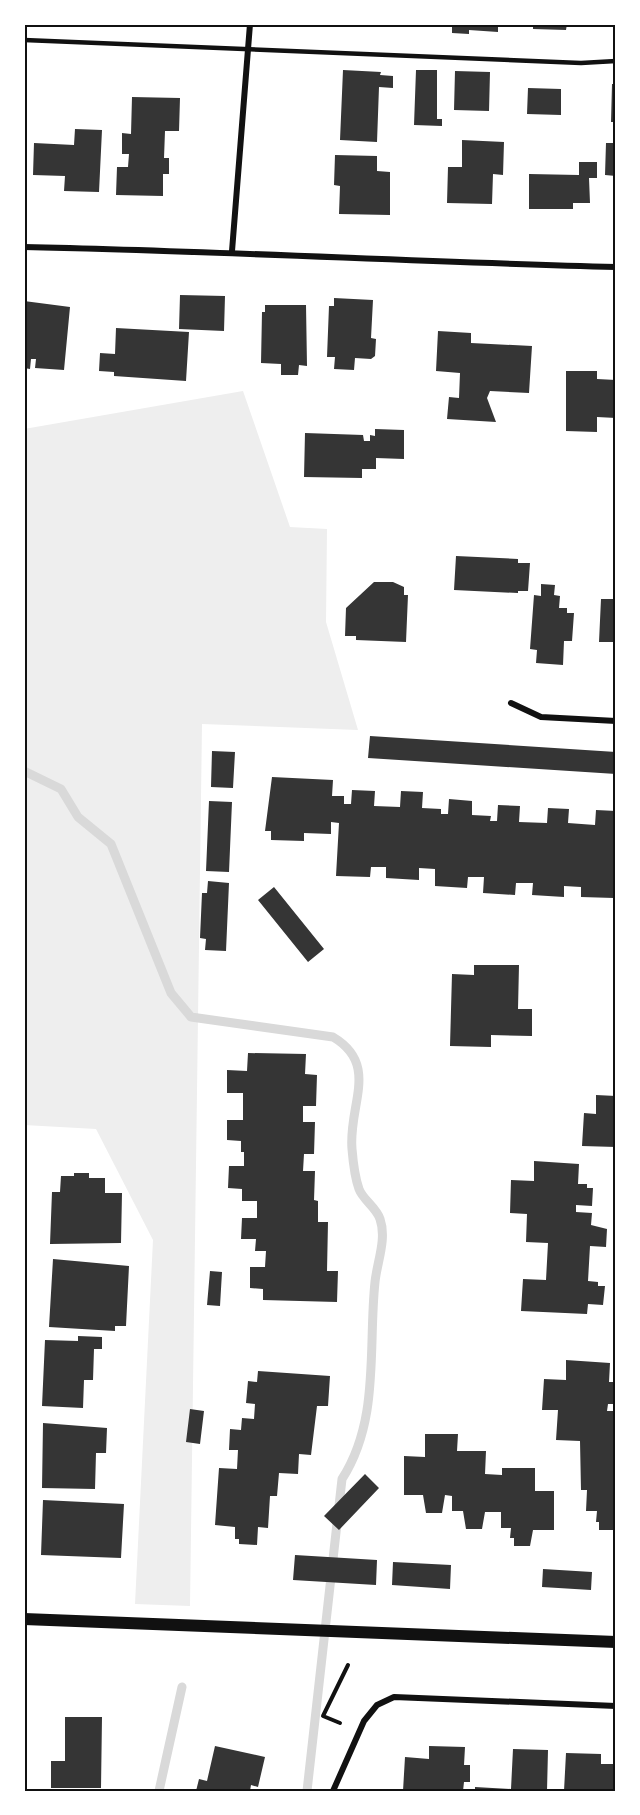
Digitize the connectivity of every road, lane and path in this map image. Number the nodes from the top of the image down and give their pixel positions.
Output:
1 (250, 24) edge
2 (24, 40) edge
3 (248, 50) junction
4 (616, 61) edge
5 (24, 247) edge
6 (232, 252) junction
7 (616, 267) edge
8 (511, 703) dead end
9 (616, 721) edge
10 (24, 1619) edge
11 (616, 1642) edge
12 (348, 1665) dead end
13 (616, 1706) edge
14 (340, 1724) dead end
15 (333, 1791) edge

1 - 3 street
2 - 3 lane
3 - 4 lane
3 - 6 street
5 - 6 street
6 - 7 street
8 - 9 street
10 - 11 main road
12 - 14 path
13 - 15 street

